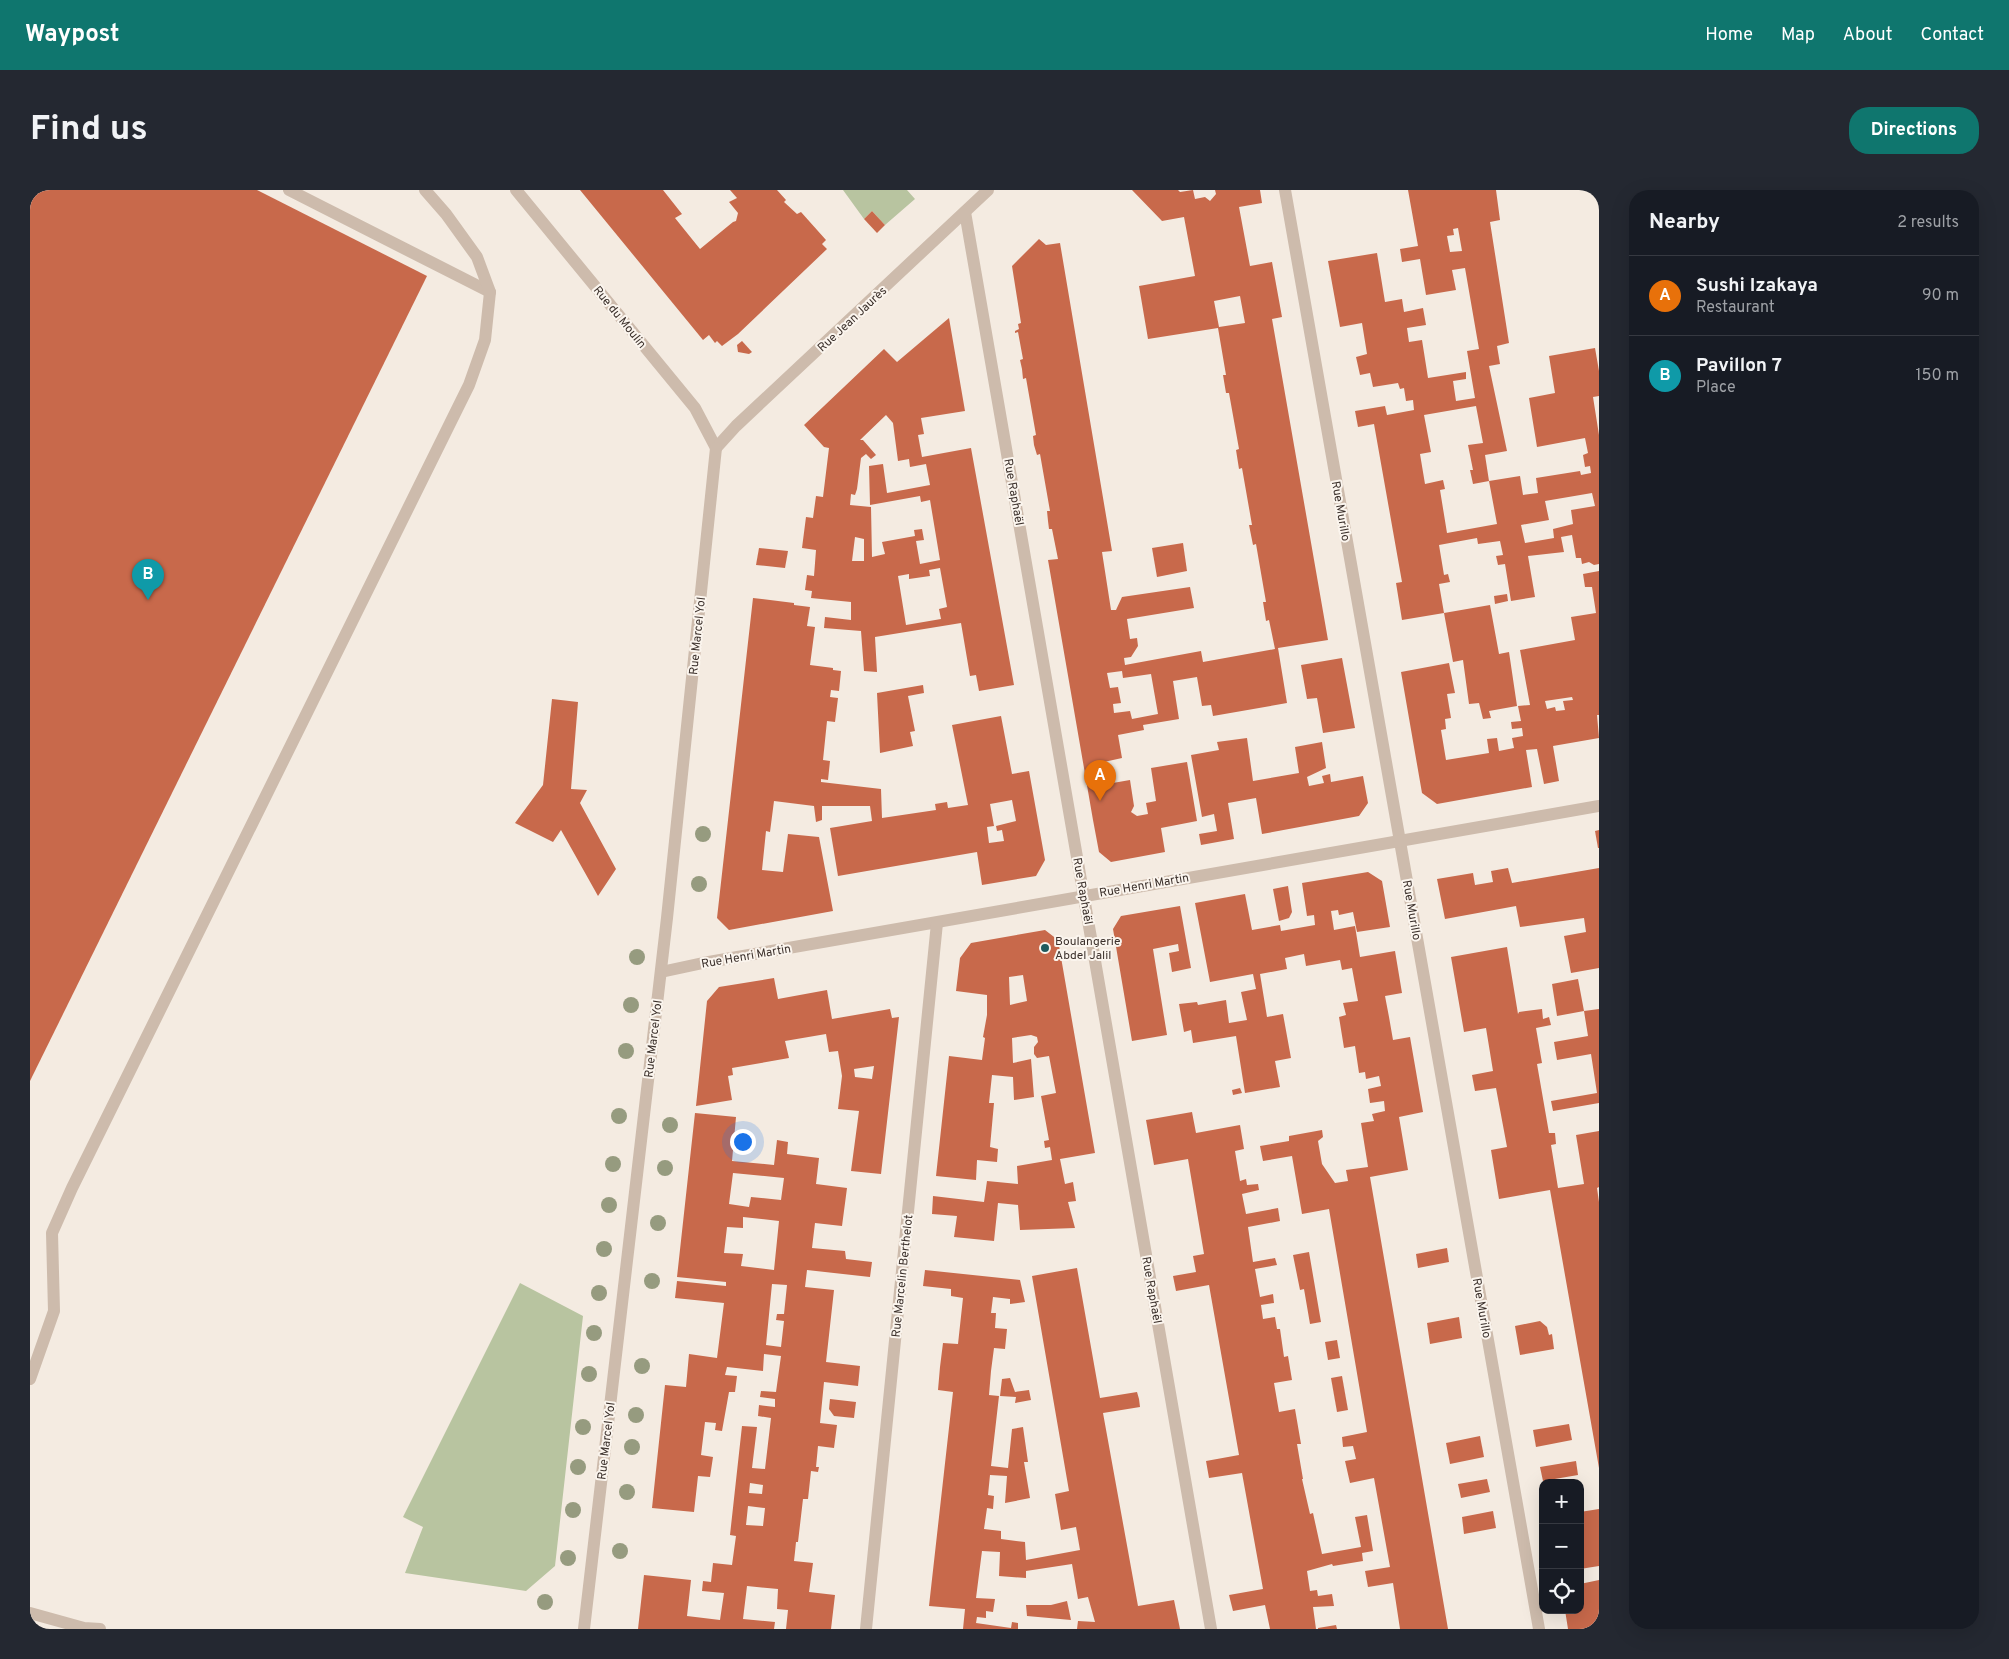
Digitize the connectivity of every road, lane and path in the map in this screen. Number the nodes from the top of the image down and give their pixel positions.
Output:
1 (288, 190) edge
2 (425, 190) edge
3 (516, 190) edge
4 (988, 190) edge
5 (1285, 190) edge
6 (964, 212) junction
7 (490, 292) junction
8 (716, 448) junction
9 (1599, 806) edge
10 (1399, 841) junction
11 (1084, 896) junction
12 (937, 923) junction
13 (661, 972) junction
14 (30, 1379) edge
15 (30, 1613) edge
16 (84, 1628) junction
17 (62, 1629) edge
18 (100, 1629) edge
19 (584, 1629) edge
20 (866, 1629) edge
21 (1211, 1629) edge
22 (1539, 1629) edge

1 - 7 street
2 - 7 street
3 - 8 street, Rue du Moulin
4 - 6 street, Rue Jean Jaurès
5 - 10 street, Rue Murillo
6 - 8 street, Rue Jean Jaurès
6 - 11 street, Rue Raphaël
7 - 14 street
8 - 13 street, Rue Marcel Yol
9 - 10 street, Rue Henri Martin
10 - 11 street, Rue Henri Martin
10 - 22 street, Rue Murillo
11 - 12 street, Rue Henri Martin
11 - 21 street, Rue Raphaël
12 - 13 street, Rue Henri Martin
12 - 20 street, Rue Marcelin Berthelot
13 - 19 street, Rue Marcel Yol
15 - 16 street
16 - 17 street
16 - 18 street

